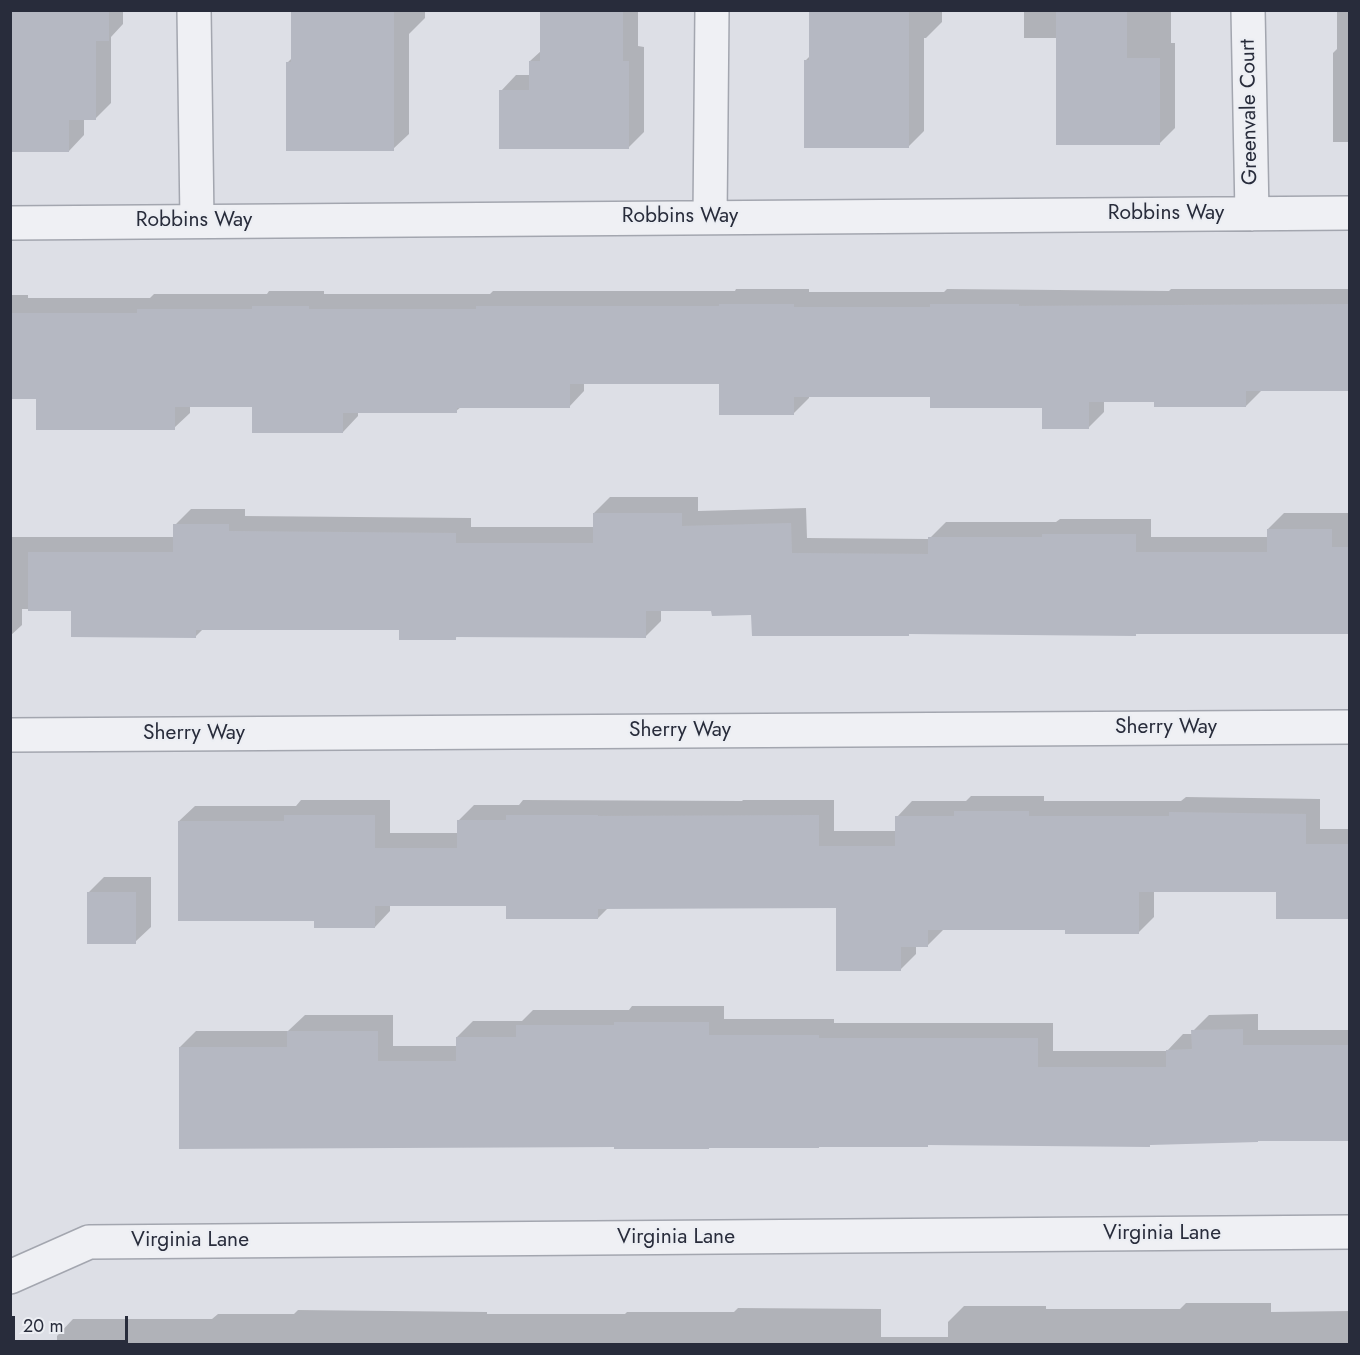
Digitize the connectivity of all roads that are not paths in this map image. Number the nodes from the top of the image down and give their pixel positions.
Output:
1 (194, 10) edge
2 (712, 10) edge
3 (1248, 10) edge
4 (1350, 213) edge
5 (1252, 214) junction
6 (710, 217) junction
7 (197, 221) junction
8 (10, 223) edge
9 (1350, 728) edge
10 (10, 735) edge
11 (1350, 1232) edge
12 (10, 1277) edge

1 - 7 street
2 - 6 street
3 - 5 street, Greenvale Court
4 - 5 street, Robbins Way
5 - 6 street, Robbins Way
6 - 7 street, Robbins Way
7 - 8 street, Robbins Way
9 - 10 street, Sherry Way
11 - 12 street, Virginia Lane

